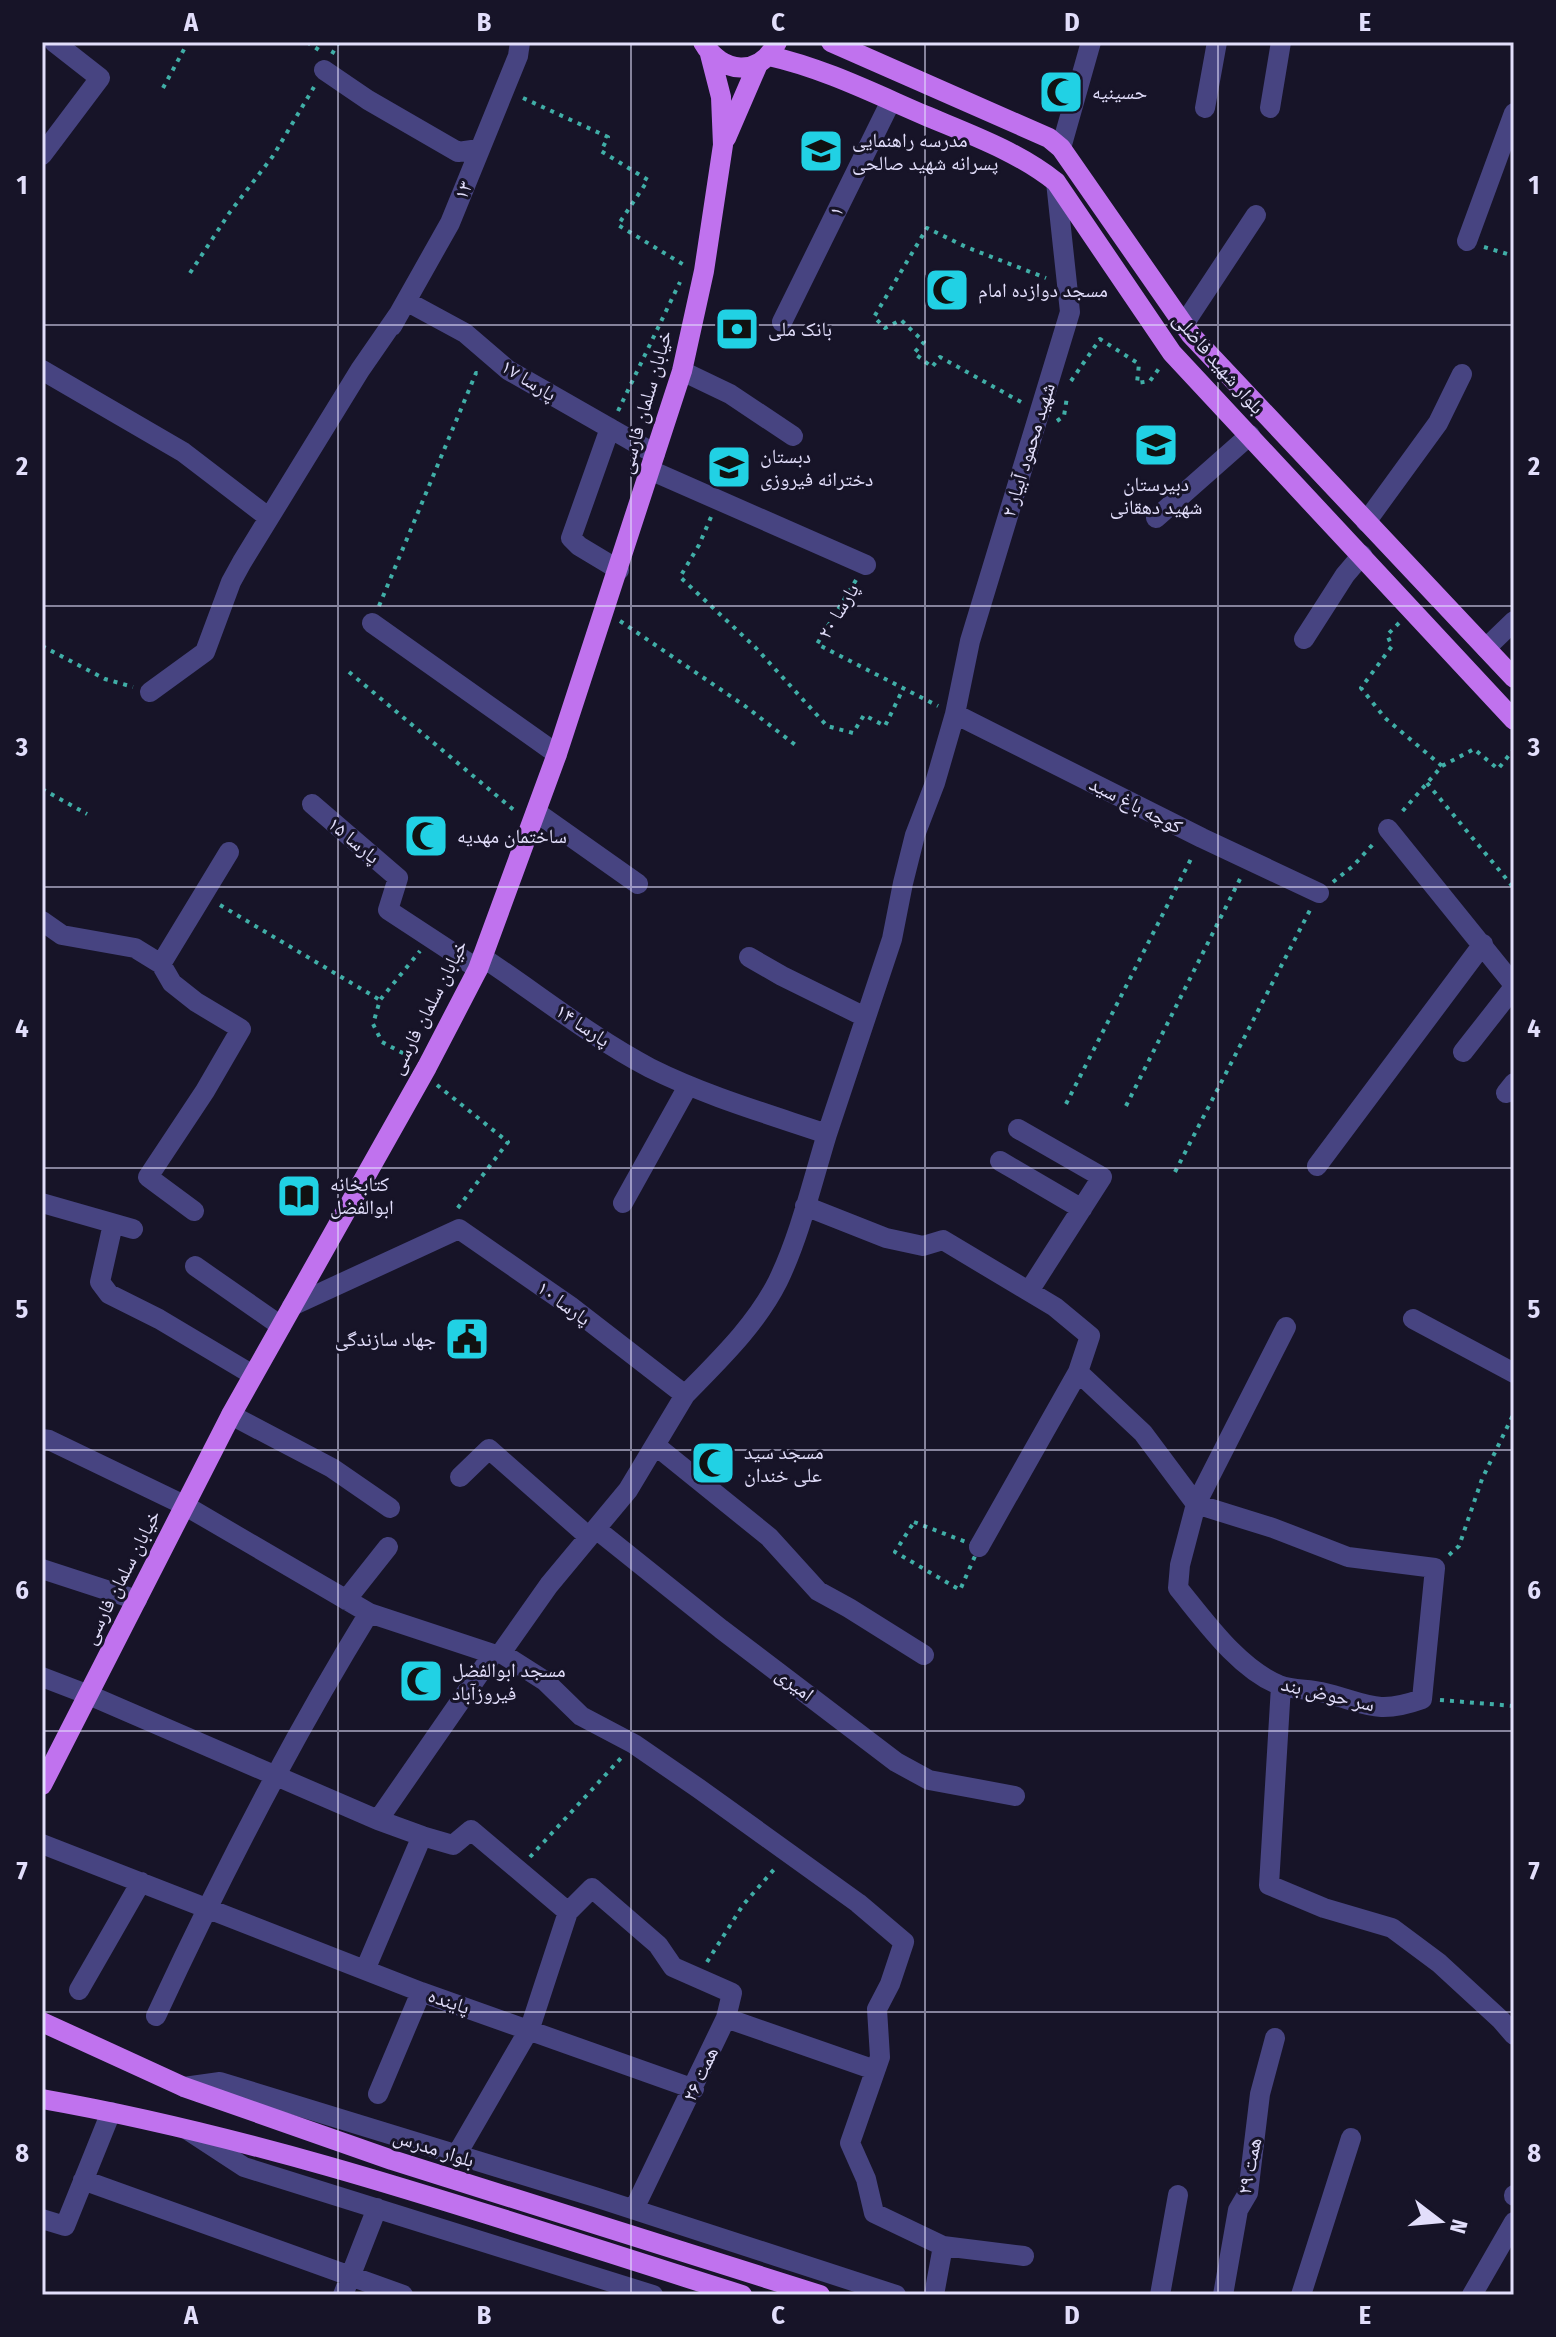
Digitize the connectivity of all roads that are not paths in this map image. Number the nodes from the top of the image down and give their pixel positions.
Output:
1 (54, 42) edge
2 (520, 42) edge
3 (831, 42) edge
4 (1091, 42) edge
5 (1217, 42) edge
6 (1281, 42) edge
7 (705, 45) edge
8 (768, 54) edge
9 (327, 64) road end
10 (891, 101) junction
11 (1205, 108) dead end
12 (1270, 108) dead end
13 (1514, 113) edge
14 (723, 145) junction
15 (1061, 148) junction
16 (479, 149) junction
17 (42, 155) edge
18 (1056, 182) junction
19 (1256, 215) dead end
20 (1467, 241) road end
21 (1155, 282) junction
22 (1134, 297) junction
23 (398, 315) junction
24 (782, 322) dead end
25 (1184, 324) junction
26 (42, 370) edge
27 (682, 371) junction
28 (1462, 374) dead end
29 (610, 428) junction
30 (1250, 435) junction
31 (793, 436) dead end
32 (652, 462) junction
33 (268, 517) junction
34 (1156, 518) dead end
35 (1366, 522) junction
36 (1362, 555) junction
37 (866, 565) road end
38 (619, 570) junction
39 (1514, 621) edge
40 (372, 623) road end
41 (1304, 639) dead end
42 (1486, 648) junction
43 (1514, 678) edge
44 (150, 692) road end
45 (955, 714) junction
46 (1514, 720) edge
47 (557, 754) junction
48 (312, 804) dead end
49 (534, 818) junction
50 (1388, 829) road end
51 (229, 852) dead end
52 (638, 884) dead end
53 (1319, 893) road end
54 (42, 921) edge
55 (1483, 944) junction
56 (749, 957) dead end
57 (480, 963) junction
58 (161, 964) junction
59 (1514, 986) edge
60 (865, 1017) junction
61 (1463, 1052) dead end
62 (688, 1086) junction
63 (1018, 1129) dead end
64 (827, 1134) junction
65 (1000, 1161) dead end
66 (1317, 1166) dead end
67 (42, 1203) edge
68 (623, 1203) dead end
69 (805, 1206) junction
70 (1082, 1209) junction
71 (194, 1211) dead end
72 (113, 1224) junction
73 (133, 1229) dead end
74 (195, 1266) dead end
75 (1029, 1291) junction
76 (292, 1306) junction
77 (1413, 1319) dead end
78 (281, 1326) junction
79 (1286, 1327) dead end
80 (1078, 1372) junction
81 (1514, 1373) edge
82 (253, 1375) junction
83 (685, 1395) junction
84 (231, 1415) junction
85 (42, 1439) edge
86 (655, 1445) junction
87 (460, 1477) dead end
88 (1196, 1504) junction
89 (184, 1505) junction
90 (390, 1508) dead end
91 (593, 1533) junction
92 (388, 1547) dead end
93 (979, 1547) road end
94 (42, 1569) edge
95 (137, 1600) junction
96 (346, 1600) junction
97 (369, 1613) junction
98 (497, 1653) junction
99 (924, 1655) dead end
100 (42, 1677) edge
101 (1281, 1686) junction
102 (89, 1695) junction
103 (279, 1777) junction
104 (42, 1785) edge
105 (1015, 1796) dead end
106 (378, 1820) junction
107 (422, 1836) junction
108 (42, 1844) edge
109 (141, 1882) junction
110 (207, 1908) junction
111 (568, 1912) junction
112 (365, 1970) junction
113 (79, 1990) dead end
114 (421, 1992) junction
115 (156, 2016) dead end
116 (726, 2018) junction
117 (42, 2022) edge
118 (530, 2028) junction
119 (1514, 2035) edge
120 (1275, 2038) dead end
121 (875, 2070) junction
122 (184, 2087) junction
123 (694, 2089) junction
124 (378, 2094) dead end
125 (42, 2099) edge
126 (111, 2112) junction
127 (182, 2126) junction
128 (1351, 2138) dead end
129 (457, 2154) junction
130 (83, 2180) junction
131 (1178, 2195) dead end
132 (377, 2208) junction
133 (634, 2209) junction
134 (42, 2219) edge
135 (1514, 2222) edge
136 (943, 2246) junction
137 (1024, 2256) dead end
138 (351, 2275) junction
139 (343, 2295) edge
140 (403, 2295) edge
141 (653, 2295) edge
142 (742, 2295) edge
143 (820, 2295) edge
144 (896, 2295) edge
145 (934, 2295) edge
146 (1160, 2295) edge
147 (1223, 2295) edge
148 (1301, 2295) edge
149 (1472, 2295) edge

1 - 17 street
2 - 16 street, ۱۳
3 - 15 main road, بلوار شهید فاضلی
4 - 15 street
5 - 11 street
6 - 12 street
7 - 8 main road, بلوار شهید فاضلی
7 - 14 main road, خیابان سلمان فارسی
8 - 10 main road, بلوار شهید فاضلی
8 - 14 main road, خیابان سلمان فارسی
9 - 16 street
10 - 18 main road, بلوار شهید فاضلی
10 - 24 street, ۱
13 - 20 street
14 - 27 main road, خیابان سلمان فارسی
15 - 21 main road, بلوار شهید فاضلی
16 - 23 street, ۱۳
18 - 22 main road, بلوار شهید فاضلی
18 - 45 street, شهید محمود آبیار ۲
19 - 25 street
21 - 22 main road
21 - 25 main road, بلوار شهید فاضلی
22 - 30 main road, بلوار شهید فاضلی
23 - 29 street, پارسا ۱۷
23 - 33 street, ۱۳
25 - 35 main road, بلوار شهید فاضلی
26 - 33 street
27 - 31 street
27 - 32 main road, خیابان سلمان فارسی
28 - 35 street
29 - 32 street, پارسا ۱۷
29 - 38 street
30 - 34 street
30 - 36 main road, بلوار شهید فاضلی
32 - 37 street, پارسا ۲۰
32 - 38 main road, خیابان سلمان فارسی
33 - 44 street, ۱۳
35 - 42 main road, بلوار شهید فاضلی
36 - 41 street
36 - 46 main road, بلوار شهید فاضلی
38 - 47 main road, خیابان سلمان فارسی
39 - 42 street
40 - 47 street
42 - 43 main road, بلوار شهید فاضلی
45 - 53 street, کوچه باغ سید
45 - 60 street, شهید محمود آبیار ۲
47 - 49 main road, خیابان سلمان فارسی
48 - 57 street, پارسا ۱۵
49 - 52 street
49 - 57 main road, خیابان سلمان فارسی
50 - 55 street
51 - 58 street
54 - 58 street
55 - 59 street
55 - 66 street
56 - 60 street
57 - 62 street, پارسا ۱۴
57 - 76 main road, خیابان سلمان فارسی
58 - 71 street
59 - 61 street
60 - 64 street, شهید محمود آبیار ۲
62 - 64 street, پارسا ۱۴
62 - 68 street
63 - 70 street
64 - 69 street, شهید محمود آبیار ۲
65 - 70 street
67 - 72 street
69 - 75 street
69 - 83 street, شهید محمود آبیار ۲
70 - 75 street
72 - 73 street
72 - 82 street
74 - 78 street
75 - 80 street
76 - 78 main road, خیابان سلمان فارسی
76 - 83 street, پارسا ۱۰
77 - 81 street
78 - 82 main road, خیابان سلمان فارسی
79 - 88 street
80 - 88 street
80 - 93 street
82 - 84 main road, خیابان سلمان فارسی
83 - 86 street
84 - 89 main road, خیابان سلمان فارسی
84 - 90 street
85 - 89 street
86 - 91 street
86 - 99 street
87 - 91 street, امیری
88 - 101 street, سر حوض بند
88 - 101 street, سر حوض بند
89 - 95 main road, خیابان سلمان فارسی
89 - 96 street
91 - 98 street
91 - 105 street, امیری
92 - 96 street
94 - 95 street
95 - 102 main road, خیابان سلمان فارسی
96 - 97 street
97 - 98 street
97 - 103 street
98 - 106 street
98 - 121 street
100 - 102 street
101 - 119 street
102 - 103 street
102 - 104 main road, خیابان سلمان فارسی
103 - 106 street
103 - 110 street
106 - 107 street
107 - 111 street
107 - 112 street
108 - 109 street, پاینده
109 - 110 street, پاینده
109 - 113 street
110 - 112 street, پاینده
110 - 115 street
111 - 116 street
111 - 118 street
112 - 114 street, پاینده
114 - 118 street, پاینده
114 - 124 street
116 - 121 street
116 - 123 street, همت ۲۶
117 - 122 main road, بلوار مدرس
118 - 123 street, پاینده
118 - 129 street
120 - 147 street, همت ۲۹
121 - 136 street
122 - 129 street
122 - 143 main road, بلوار مدرس
123 - 133 street, همت ۲۶
125 - 126 main road
126 - 127 main road
126 - 130 street
127 - 132 street
127 - 142 main road
128 - 148 street
129 - 133 street
130 - 134 street
130 - 138 street
131 - 146 street
132 - 138 street
132 - 141 street
133 - 144 street
135 - 149 street
136 - 137 street
136 - 145 street
138 - 139 street
138 - 140 street

